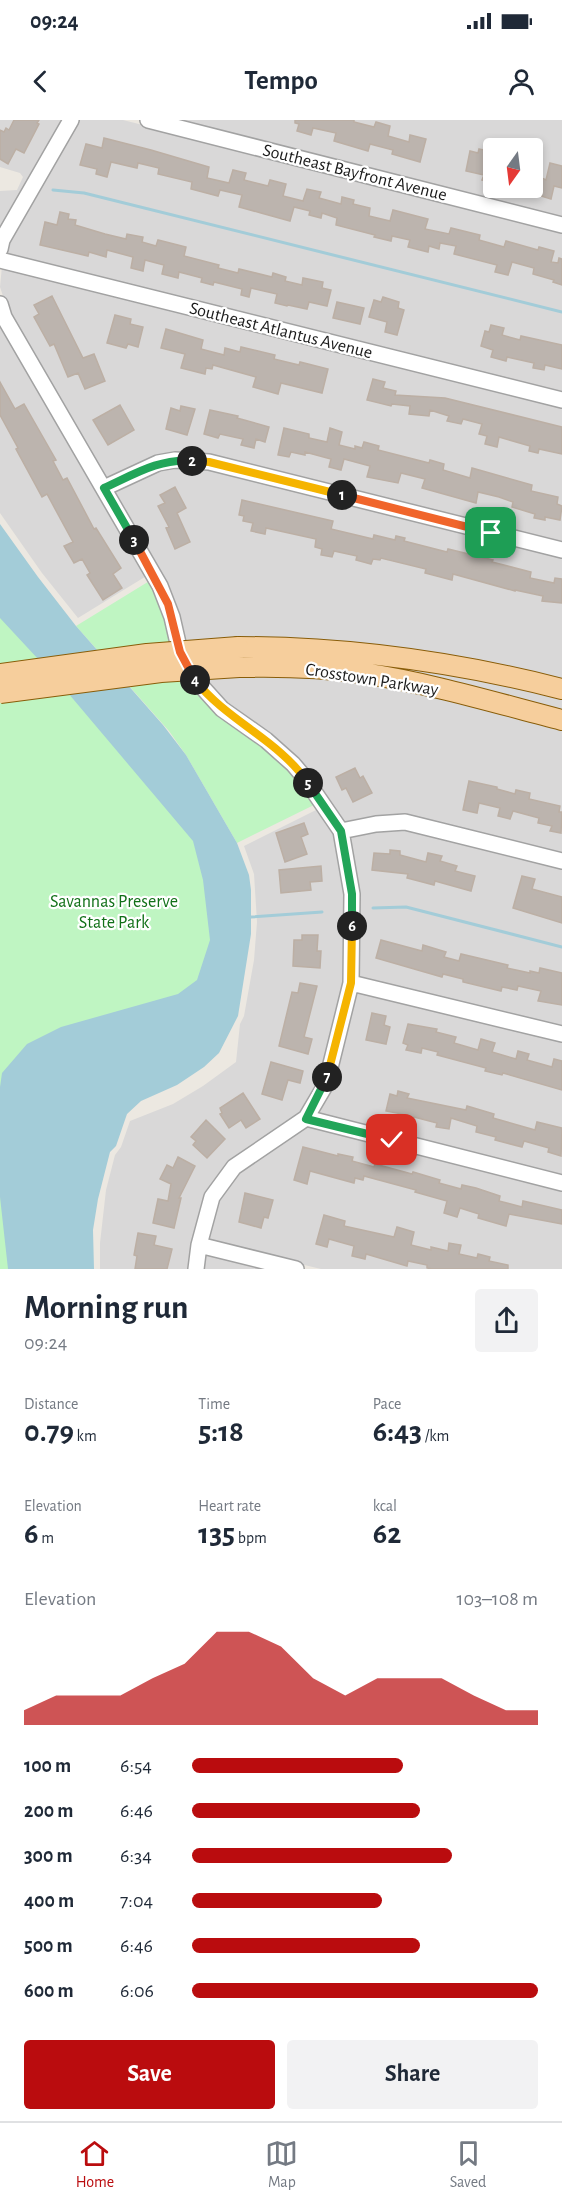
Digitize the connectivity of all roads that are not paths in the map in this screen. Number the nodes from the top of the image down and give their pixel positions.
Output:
1 (71, 120) edge
2 (148, 120) edge
3 (562, 225) edge
4 (0, 249) edge
5 (0, 260) edge
6 (0, 304) edge
7 (562, 400) edge
8 (104, 488) junction
9 (562, 550) edge
10 (238, 657) junction
11 (0, 674) edge
12 (562, 689) edge
13 (0, 693) edge
14 (562, 720) edge
15 (341, 831) junction
16 (562, 861) edge
17 (351, 983) junction
18 (562, 1035) edge
19 (306, 1119) junction
20 (562, 1184) edge
21 (199, 1245) junction
22 (196, 1269) edge
23 (296, 1269) edge

1 - 4 street
2 - 3 street, Southeast Bayfront Avenue
5 - 7 street, Southeast Atlantus Avenue
6 - 8 street
8 - 9 street
8 - 15 street
10 - 11 main road, Crosstown Parkway, bridge
10 - 12 main road, Crosstown Parkway
10 - 13 main road, Crosstown Parkway, bridge
10 - 14 main road, Crosstown Parkway
15 - 16 street
15 - 17 street
17 - 18 street
17 - 19 street
19 - 20 street
19 - 21 street
21 - 22 street
21 - 23 street

